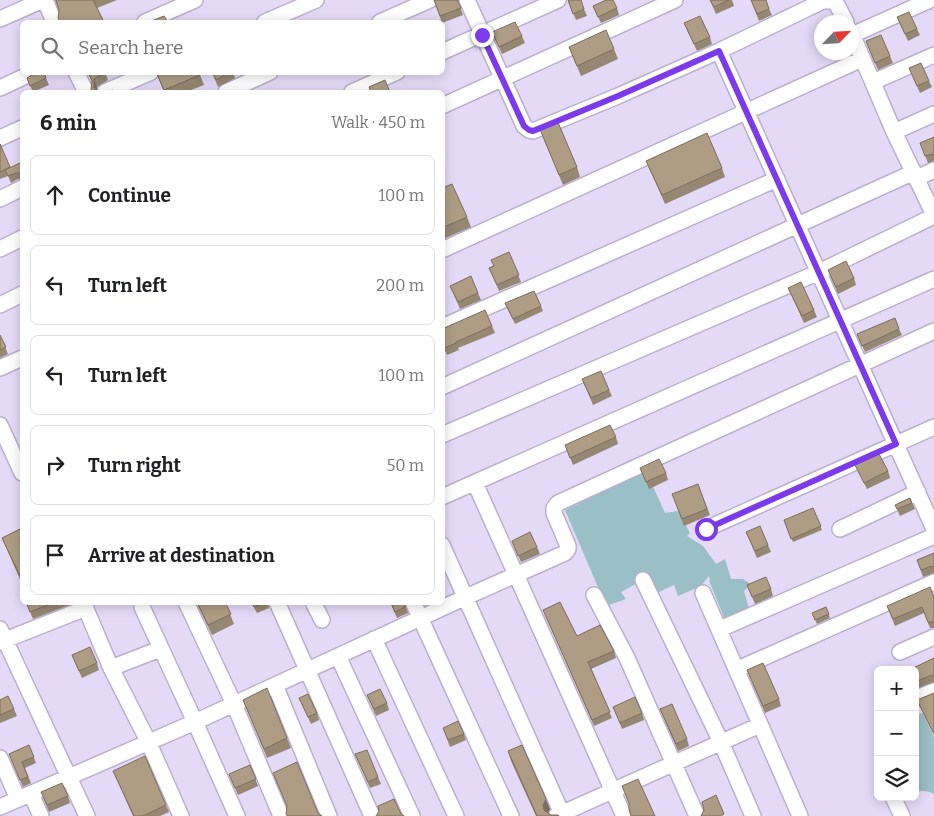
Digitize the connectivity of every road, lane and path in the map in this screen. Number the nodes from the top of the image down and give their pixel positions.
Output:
1 (44, 0) edge
2 (195, 0) edge
3 (316, 0) edge
4 (430, 0) edge
5 (467, 0) edge
6 (558, 0) edge
7 (675, 0) edge
8 (930, 0) edge
9 (842, 15) edge
10 (0, 19) edge
11 (53, 20) edge
12 (150, 20) edge
13 (270, 20) edge
14 (385, 20) edge
15 (859, 32) edge
16 (482, 35) junction
17 (445, 51) edge
18 (719, 51) junction
19 (859, 52) edge
20 (934, 55) edge
21 (862, 59) junction
22 (28, 75) edge
23 (78, 75) edge
24 (144, 75) edge
25 (263, 75) edge
26 (390, 75) edge
27 (503, 78) junction
28 (873, 82) junction
29 (0, 88) edge
30 (85, 90) edge
31 (110, 90) edge
32 (230, 90) edge
33 (356, 90) edge
34 (445, 105) edge
35 (747, 111) junction
36 (934, 114) edge
37 (20, 129) edge
38 (894, 132) junction
39 (0, 138) edge
40 (934, 170) edge
41 (916, 175) junction
42 (777, 179) junction
43 (20, 189) edge
44 (0, 198) edge
45 (934, 215) edge
46 (798, 225) junction
47 (20, 239) edge
48 (0, 249) edge
49 (445, 249) edge
50 (819, 272) junction
51 (934, 279) edge
52 (20, 295) edge
53 (0, 305) edge
54 (841, 322) junction
55 (445, 327) edge
56 (934, 331) edge
57 (20, 359) edge
58 (861, 365) junction
59 (0, 368) edge
60 (445, 386) edge
61 (0, 425) edge
62 (934, 427) edge
63 (445, 434) edge
64 (11, 444) edge
65 (896, 444) junction
66 (20, 468) edge
67 (475, 483) junction
68 (918, 492) junction
69 (445, 496) edge
70 (934, 528) edge
71 (706, 529) dead end
72 (840, 529) dead end
73 (934, 536) edge
74 (445, 552) edge
75 (516, 576) junction
76 (644, 580) dead end
77 (934, 582) edge
78 (704, 593) dead end
79 (594, 595) dead end
80 (466, 597) junction
81 (84, 605) edge
82 (187, 605) edge
83 (277, 605) edge
84 (314, 605) edge
85 (414, 605) edge
86 (142, 607) dead end
87 (420, 618) junction
88 (322, 620) dead end
89 (720, 629) junction
90 (1, 637) edge
91 (934, 637) edge
92 (374, 639) junction
93 (160, 649) junction
94 (900, 652) dead end
95 (338, 656) junction
96 (111, 668) junction
97 (738, 669) junction
98 (306, 670) junction
99 (275, 685) junction
100 (934, 691) edge
101 (919, 697) edge
102 (234, 704) junction
103 (195, 722) junction
104 (760, 725) junction
105 (148, 742) junction
106 (721, 742) junction
107 (0, 758) edge
108 (674, 763) junction
109 (69, 778) junction
110 (613, 791) junction
111 (24, 797) junction
112 (895, 801) edge
113 (0, 808) edge
114 (560, 815) edge
115 (41, 816) edge
116 (87, 816) edge
117 (181, 816) edge
118 (237, 816) edge
119 (281, 816) edge
120 (329, 816) edge
121 (372, 816) edge
122 (412, 816) edge
123 (456, 816) edge
124 (511, 816) edge
125 (624, 816) edge
126 (697, 816) edge
127 (753, 816) edge
128 (800, 816) edge
129 (902, 816) edge

1 - 10 street
1 - 11 street
2 - 12 street
3 - 13 street
4 - 14 street
5 - 16 street
6 - 16 street
7 - 27 street
8 - 15 street
9 - 18 street
16 - 17 street
16 - 27 street
18 - 27 street
18 - 35 street
19 - 21 street
20 - 28 street
21 - 28 street
21 - 35 street
22 - 29 street
23 - 30 street
24 - 31 street
25 - 32 street
26 - 33 street
27 - 34 street
28 - 38 street
35 - 42 street
35 - 49 street
36 - 38 street
37 - 39 street
38 - 41 street
40 - 41 street
41 - 45 street
41 - 46 street
42 - 46 street
42 - 55 street
43 - 44 street
45 - 50 street
46 - 50 street
46 - 60 street
47 - 48 street
50 - 54 street
50 - 63 street
51 - 54 street
52 - 53 street
54 - 58 street
54 - 67 street
56 - 58 street
57 - 59 street
58 - 65 street
58 - 75 street
61 - 64 street
62 - 65 street
64 - 66 street
65 - 68 street
65 - 71 street
67 - 69 street
67 - 75 street
68 - 70 street
68 - 72 street
73 - 89 street
74 - 80 street
75 - 80 street
75 - 110 street
76 - 106 street
77 - 97 street
78 - 89 street
79 - 108 street
80 - 87 street
80 - 114 street
81 - 90 street
81 - 96 street
82 - 102 street
83 - 98 street
84 - 88 street
85 - 87 street
86 - 93 street
87 - 92 street
87 - 124 street
89 - 97 street
90 - 109 street
91 - 94 street
92 - 95 street
92 - 123 street
93 - 96 street
93 - 103 street
95 - 98 street
95 - 122 street
96 - 105 street
97 - 104 street
98 - 99 street
98 - 121 street
99 - 102 street
99 - 120 street
100 - 101 street
102 - 103 street
102 - 119 street
103 - 105 street
103 - 118 street
104 - 106 street
104 - 128 street
105 - 109 street
105 - 117 street
106 - 108 street
106 - 127 street
107 - 111 street
108 - 110 street
108 - 126 street
109 - 111 street
109 - 116 street
110 - 114 street
110 - 125 street
111 - 113 street
111 - 115 street
112 - 129 street

